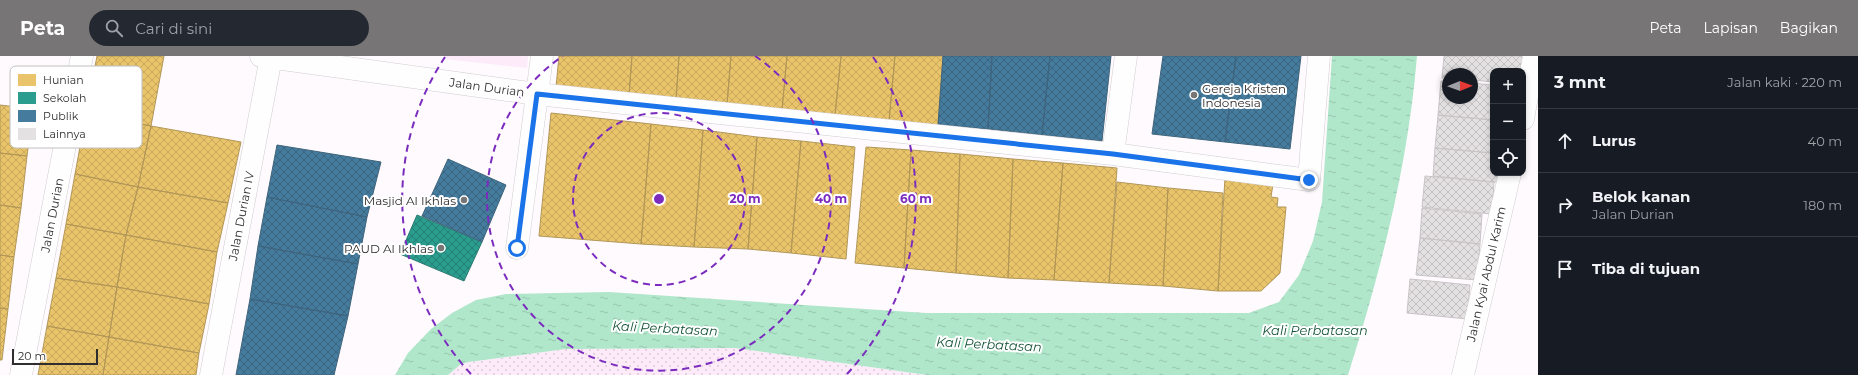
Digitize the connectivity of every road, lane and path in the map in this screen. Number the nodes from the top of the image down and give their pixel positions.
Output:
1 (82, 56) edge
2 (542, 56) edge
3 (1126, 56) edge
4 (1319, 56) edge
5 (1534, 56) edge
6 (266, 57) edge
7 (80, 66) edge
8 (537, 94) junction
9 (1526, 104) edge
10 (64, 148) edge
11 (1113, 154) junction
12 (1509, 176) edge
13 (517, 248) dead end
14 (21, 375) edge
15 (211, 375) edge
16 (1463, 375) edge

1 - 7 street, Jalan Durian
2 - 8 street
3 - 11 street
4 - 11 street, Jalan Durian
5 - 9 street
6 - 8 street, Jalan Durian
6 - 15 street, Jalan Durian IV
8 - 11 street, Jalan Durian
8 - 13 street
10 - 14 street, Jalan Durian
12 - 16 street, Jalan Kyai Abdul Karim

